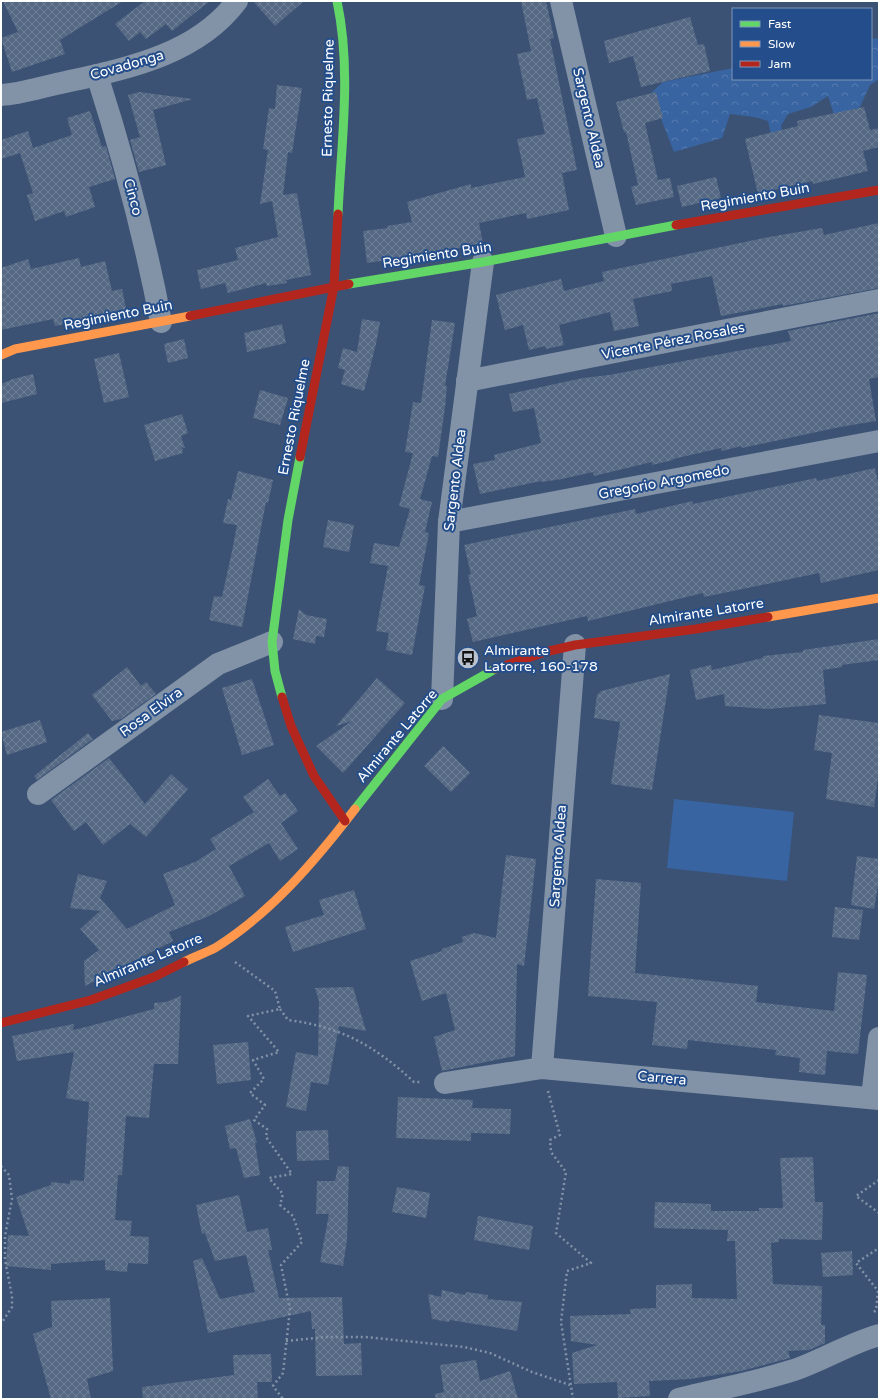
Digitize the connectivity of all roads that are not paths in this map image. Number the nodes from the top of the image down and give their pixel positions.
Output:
1 (237, 1) edge
2 (337, 1) edge
3 (561, 1) edge
4 (97, 75) junction
5 (1, 95) edge
6 (879, 190) edge
7 (616, 236) junction
8 (483, 262) junction
9 (334, 286) junction
10 (879, 300) edge
11 (161, 322) junction
12 (1, 355) edge
13 (467, 381) junction
14 (879, 441) edge
15 (449, 522) junction
16 (879, 598) edge
17 (272, 642) junction
18 (575, 645) junction
19 (442, 699) junction
20 (38, 794) dead end
21 (345, 821) junction
22 (1, 1022) edge
23 (879, 1038) edge
24 (542, 1068) junction
25 (445, 1083) road end
26 (876, 1098) edge
27 (879, 1335) edge
28 (679, 1399) edge

1 - 4 street, Covadonga
2 - 9 street, Ernesto Riquelme
3 - 7 street, Sargento Aldea
4 - 5 street, Covadonga
4 - 11 street, Cinco
6 - 7 street, Regimiento Buin
7 - 8 street, Regimiento Buin
8 - 9 street, Regimiento Buin
8 - 13 street, Sargento Aldea
9 - 11 street, Regimiento Buin
9 - 17 street, Ernesto Riquelme
10 - 13 street, Vicente Pérez Rosales
11 - 12 street, Regimiento Buin
13 - 15 street, Sargento Aldea
14 - 15 street, Gregorio Argomedo
15 - 19 street, Sargento Aldea
16 - 18 street, Almirante Latorre
17 - 20 street, Rosa Elvira
17 - 21 street, Ernesto Riquelme
18 - 19 street, Almirante Latorre
18 - 24 street, Sargento Aldea
19 - 21 street, Almirante Latorre
21 - 22 street, Almirante Latorre
23 - 26 street
24 - 25 street, Carrera
24 - 26 street, Carrera
27 - 28 street

